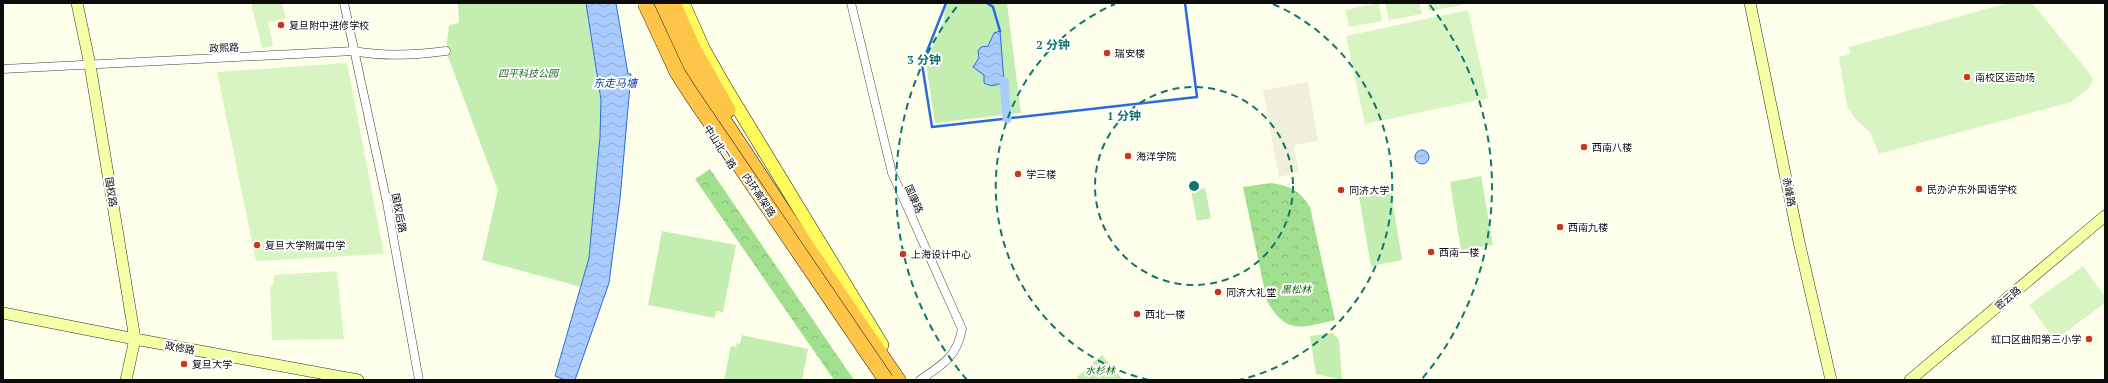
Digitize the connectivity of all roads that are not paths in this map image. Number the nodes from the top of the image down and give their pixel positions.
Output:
1 (77, 3) edge
2 (344, 3) edge
3 (645, 3) edge
4 (649, 3) edge
5 (657, 3) edge
6 (673, 3) edge
7 (683, 3) edge
8 (851, 3) edge
9 (1750, 3) edge
10 (354, 51) junction
11 (446, 51) dead end
12 (90, 65) junction
13 (3, 70) edge
14 (2105, 216) edge
15 (3, 312) edge
16 (861, 326) junction
17 (135, 339) junction
18 (126, 380) edge
19 (358, 380) edge
20 (419, 380) edge
21 (878, 380) edge
22 (886, 380) edge
23 (898, 380) edge
24 (905, 380) edge
25 (920, 380) edge
26 (1831, 380) edge
27 (1910, 380) edge

1 - 12 street, 国权路
2 - 10 street, 国权后路
3 - 22 highway, 内环高架路, bridge
4 - 21 main road, 中山北二路
5 - 16 highway, 内环高架路
6 - 16 highway
7 - 24 main road
8 - 25 street, 国康路
9 - 26 street, 赤峰路
10 - 11 street, 政熙路
10 - 12 street, 政熙路
10 - 20 street, 国权后路
12 - 13 street, 政熙路
12 - 17 street, 国权路
14 - 27 street, 密云路
15 - 17 street, 政修路
16 - 23 highway, 内环高架路
17 - 18 street, 国权路
17 - 19 street, 政修路

